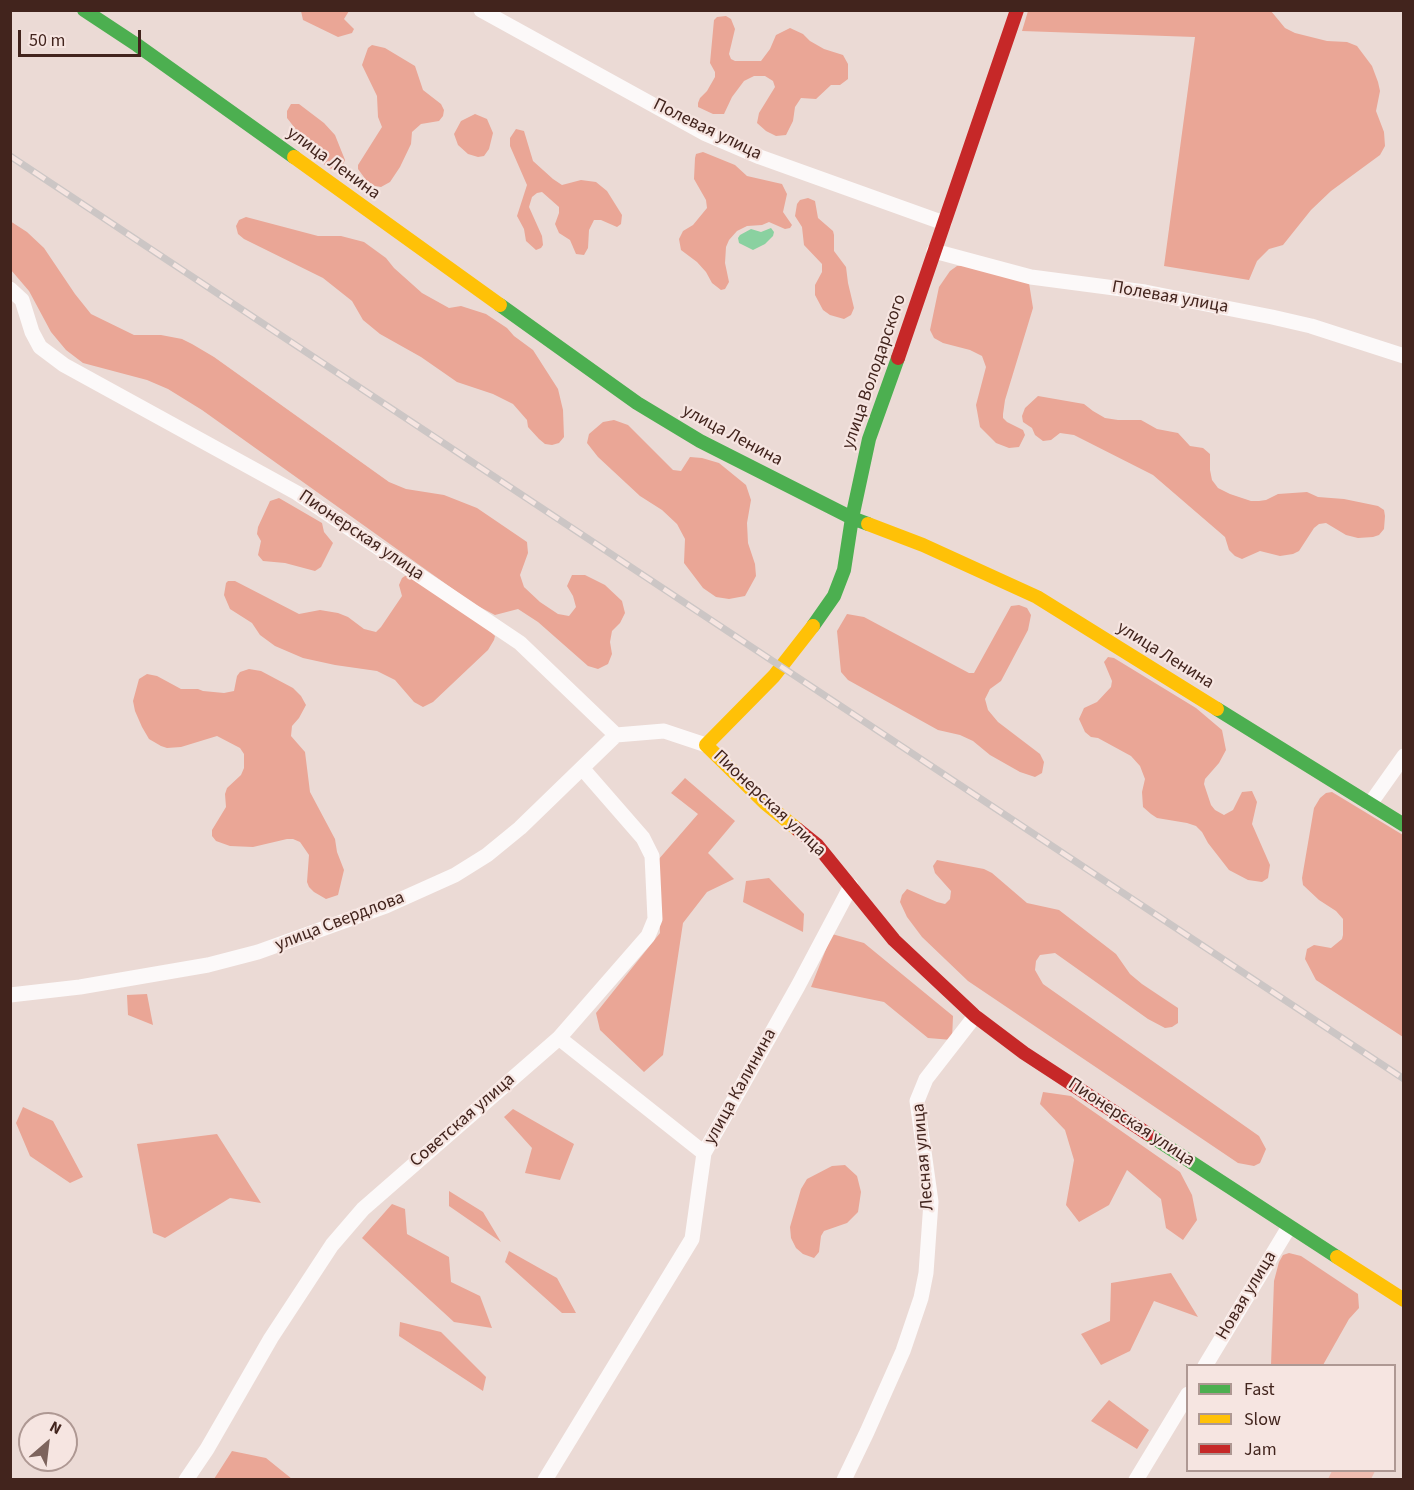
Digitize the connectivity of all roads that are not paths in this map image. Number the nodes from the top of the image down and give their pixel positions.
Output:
1 (84, 10) edge
2 (1017, 10) edge
3 (487, 12) edge
4 (944, 224) junction
5 (934, 251) junction
6 (10, 290) edge
7 (1404, 356) edge
8 (852, 518) junction
9 (616, 735) junction
10 (706, 745) junction
11 (1404, 756) edge
12 (582, 768) junction
13 (1370, 804) junction
14 (1404, 825) edge
15 (851, 886) junction
16 (10, 995) edge
17 (975, 1016) junction
18 (559, 1038) junction
19 (704, 1153) junction
20 (1288, 1227) junction
21 (1404, 1300) edge
22 (1206, 1364) edge
23 (1186, 1397) edge
24 (186, 1479) edge
25 (545, 1479) edge
26 (844, 1479) edge
27 (1136, 1479) edge

1 - 8 street, улица Ленина
2 - 4 street, улица Володарского
3 - 4 street, Полевая улица
4 - 5 street, улица Володарского
5 - 7 street, Полевая улица
5 - 8 street, улица Володарского
6 - 9 street, Пионерская улица
8 - 10 street, улица Володарского
8 - 13 street, улица Ленина
9 - 10 street, Пионерская улица
9 - 12 street, улица Свердлова
10 - 15 street, Пионерская улица
11 - 13 street
12 - 16 street, улица Свердлова
12 - 18 street, Советская улица
13 - 14 street, улица Ленина
15 - 17 street, Пионерская улица
15 - 19 street, улица Калинина
17 - 20 street, Пионерская улица
17 - 26 street, Лесная улица
18 - 19 street
18 - 24 street, Советская улица
19 - 25 street, улица Калинина
20 - 21 street, Пионерская улица
20 - 22 street, Новая улица
23 - 27 street

